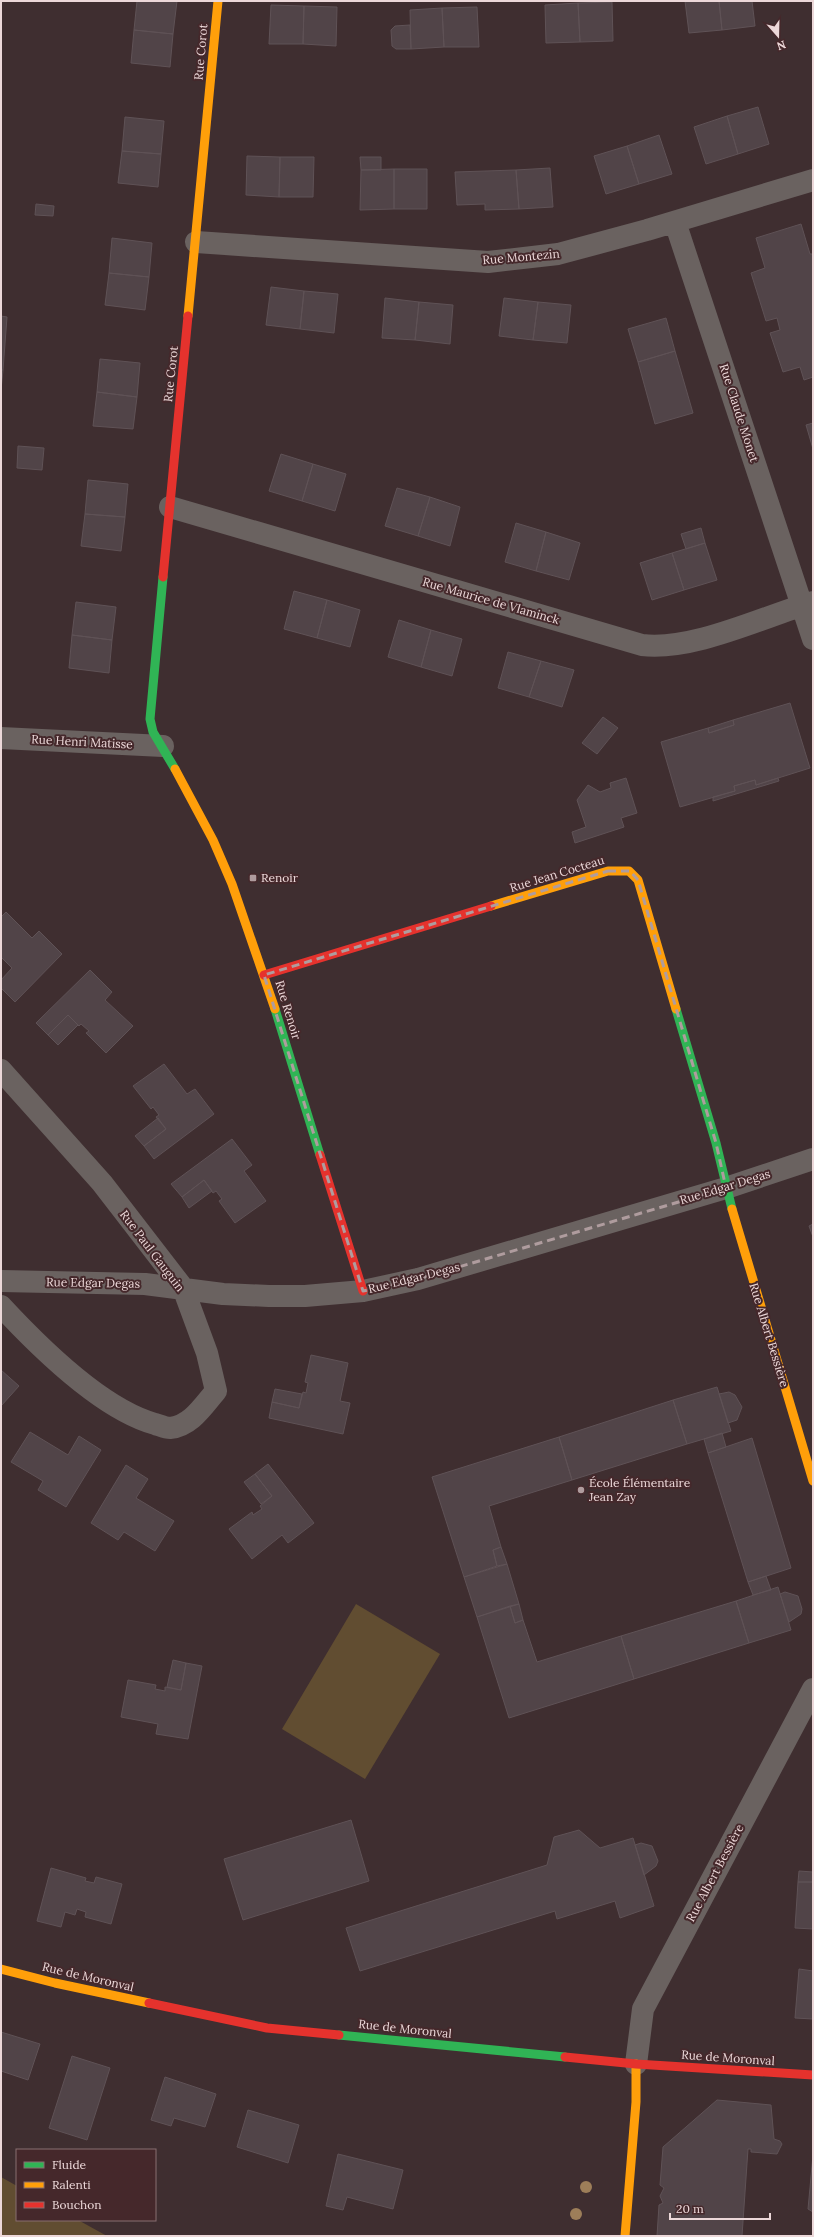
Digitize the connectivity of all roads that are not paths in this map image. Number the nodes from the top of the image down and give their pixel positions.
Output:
1 (218, 1) edge
2 (813, 180) edge
3 (675, 222) junction
4 (196, 242) junction
5 (170, 507) junction
6 (808, 604) edge
7 (813, 639) edge
8 (1, 738) edge
9 (163, 746) junction
10 (264, 975) junction
11 (1, 1070) edge
12 (813, 1159) edge
13 (726, 1188) junction
14 (1, 1281) edge
15 (183, 1288) junction
16 (364, 1291) junction
17 (1, 1306) edge
18 (813, 1481) edge
19 (813, 1689) edge
20 (1, 1969) edge
21 (636, 2064) junction
22 (813, 2075) edge
23 (625, 2236) edge

1 - 4 street, Rue Corot
2 - 3 street, Rue Montezin
3 - 4 street, Rue Montezin
3 - 6 street, Rue Claude Monet
4 - 5 street, Rue Corot
5 - 6 street, Rue Maurice de Vlaminck
5 - 9 street, Rue Corot
6 - 7 street, Rue Claude Monet
8 - 9 street, Rue Henri Matisse
9 - 10 street, Rue Renoir
10 - 13 street, Rue Jean Cocteau
10 - 16 street, Rue Renoir
11 - 15 street, Rue Paul Gauguin
12 - 13 street, Rue Edgar Degas
13 - 16 street, Rue Edgar Degas
13 - 18 street, Rue Albert Bessière
14 - 15 street, Rue Edgar Degas
15 - 16 street, Rue Edgar Degas
15 - 17 street, Rue Paul Gauguin
19 - 21 street, Rue Albert Bessière
20 - 21 street, Rue de Moronval
21 - 22 street, Rue de Moronval
21 - 23 street

